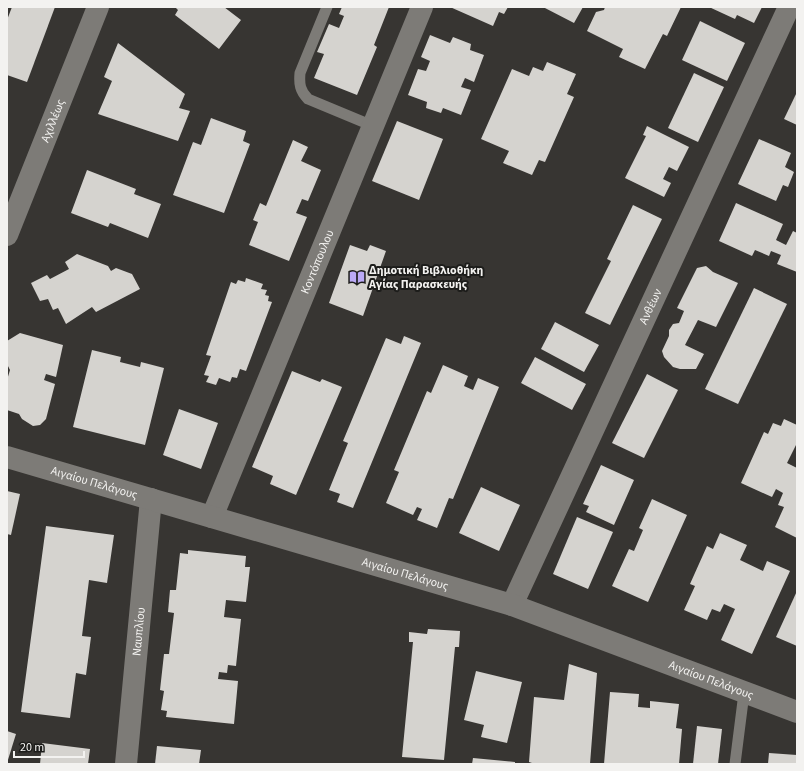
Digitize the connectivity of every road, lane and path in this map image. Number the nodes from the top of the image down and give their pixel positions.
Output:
1 (98, 7) edge
2 (327, 7) edge
3 (422, 7) edge
4 (789, 7) edge
5 (373, 126) junction
6 (7, 235) edge
7 (7, 456) edge
8 (151, 499) junction
9 (212, 517) junction
10 (512, 605) junction
11 (744, 692) junction
12 (797, 712) edge
13 (126, 764) edge
14 (736, 764) edge

1 - 6 street, Αχιλλέως
2 - 5 lane
3 - 5 street, Κοντόπουλου
4 - 10 street, Ανθέων
5 - 9 street, Κοντόπουλου
7 - 8 street, Αιγαίου Πελάγους
8 - 9 street, Αιγαίου Πελάγους
8 - 13 street, Ναυπλίου
9 - 10 street, Αιγαίου Πελάγους
10 - 11 street, Αιγαίου Πελάγους
11 - 12 street, Αιγαίου Πελάγους
11 - 14 lane

